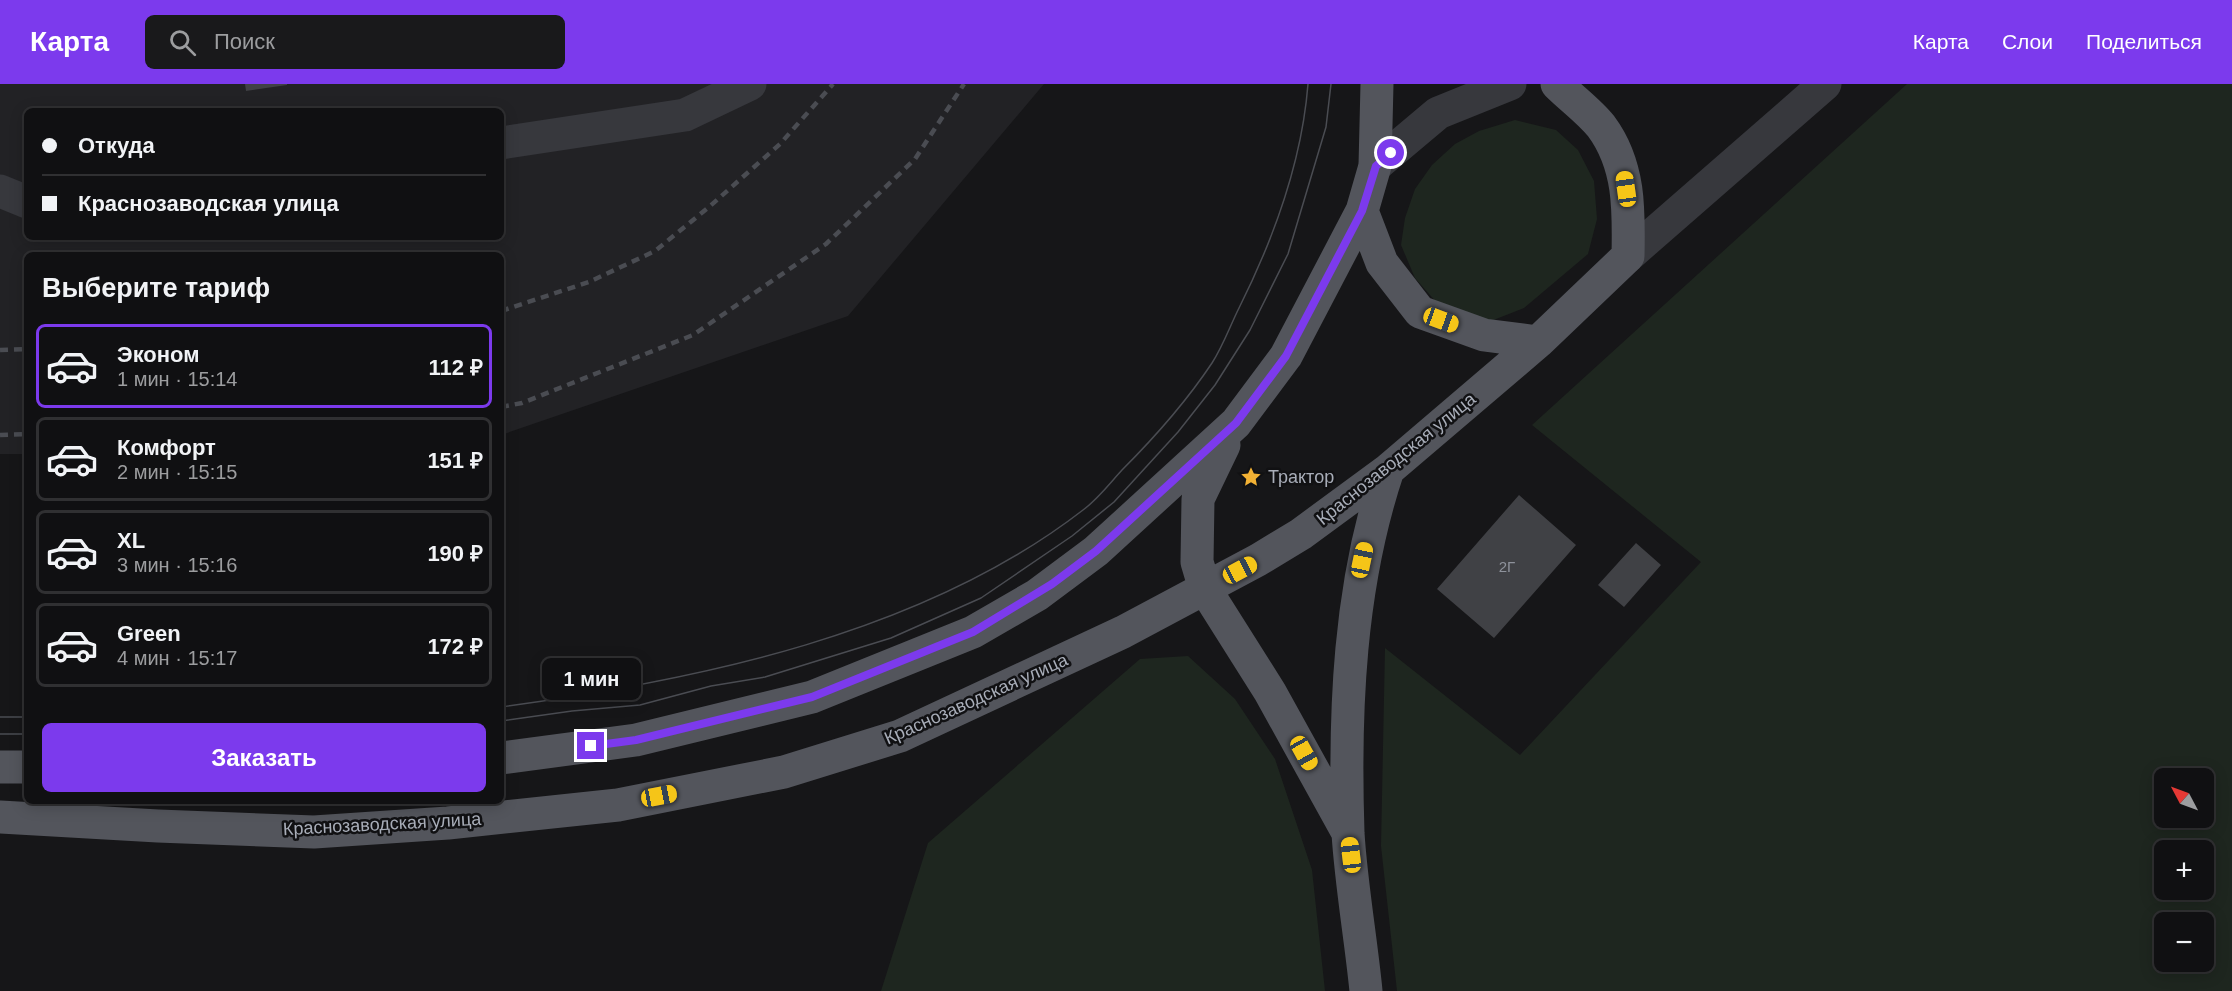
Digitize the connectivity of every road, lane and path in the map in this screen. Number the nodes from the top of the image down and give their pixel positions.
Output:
1 (750, 84) edge
2 (1377, 84) edge
3 (1510, 84) edge
4 (1557, 84) edge
5 (1825, 84) edge
6 (504, 143) edge
7 (1376, 166) junction
8 (0, 191) edge
9 (24, 201) edge
10 (1362, 211) junction
11 (1628, 256) junction
12 (1538, 342) junction
13 (1236, 423) junction
14 (1388, 470) junction
15 (1205, 589) junction
16 (504, 758) edge
17 (0, 767) edge
18 (24, 767) edge
19 (0, 817) edge
20 (1348, 835) junction
21 (1366, 991) edge

1 - 6 street
2 - 7 main road
3 - 7 street
4 - 11 main road
5 - 11 street
7 - 10 main road
8 - 9 street
10 - 12 main road
10 - 13 main road
11 - 12 main road, Краснозаводская улица
12 - 14 main road, Краснозаводская улица
13 - 15 main road
13 - 16 main road
14 - 15 main road, Краснозаводская улица
14 - 20 main road
15 - 19 main road, Краснозаводская улица
15 - 20 main road
17 - 18 main road
20 - 21 main road

